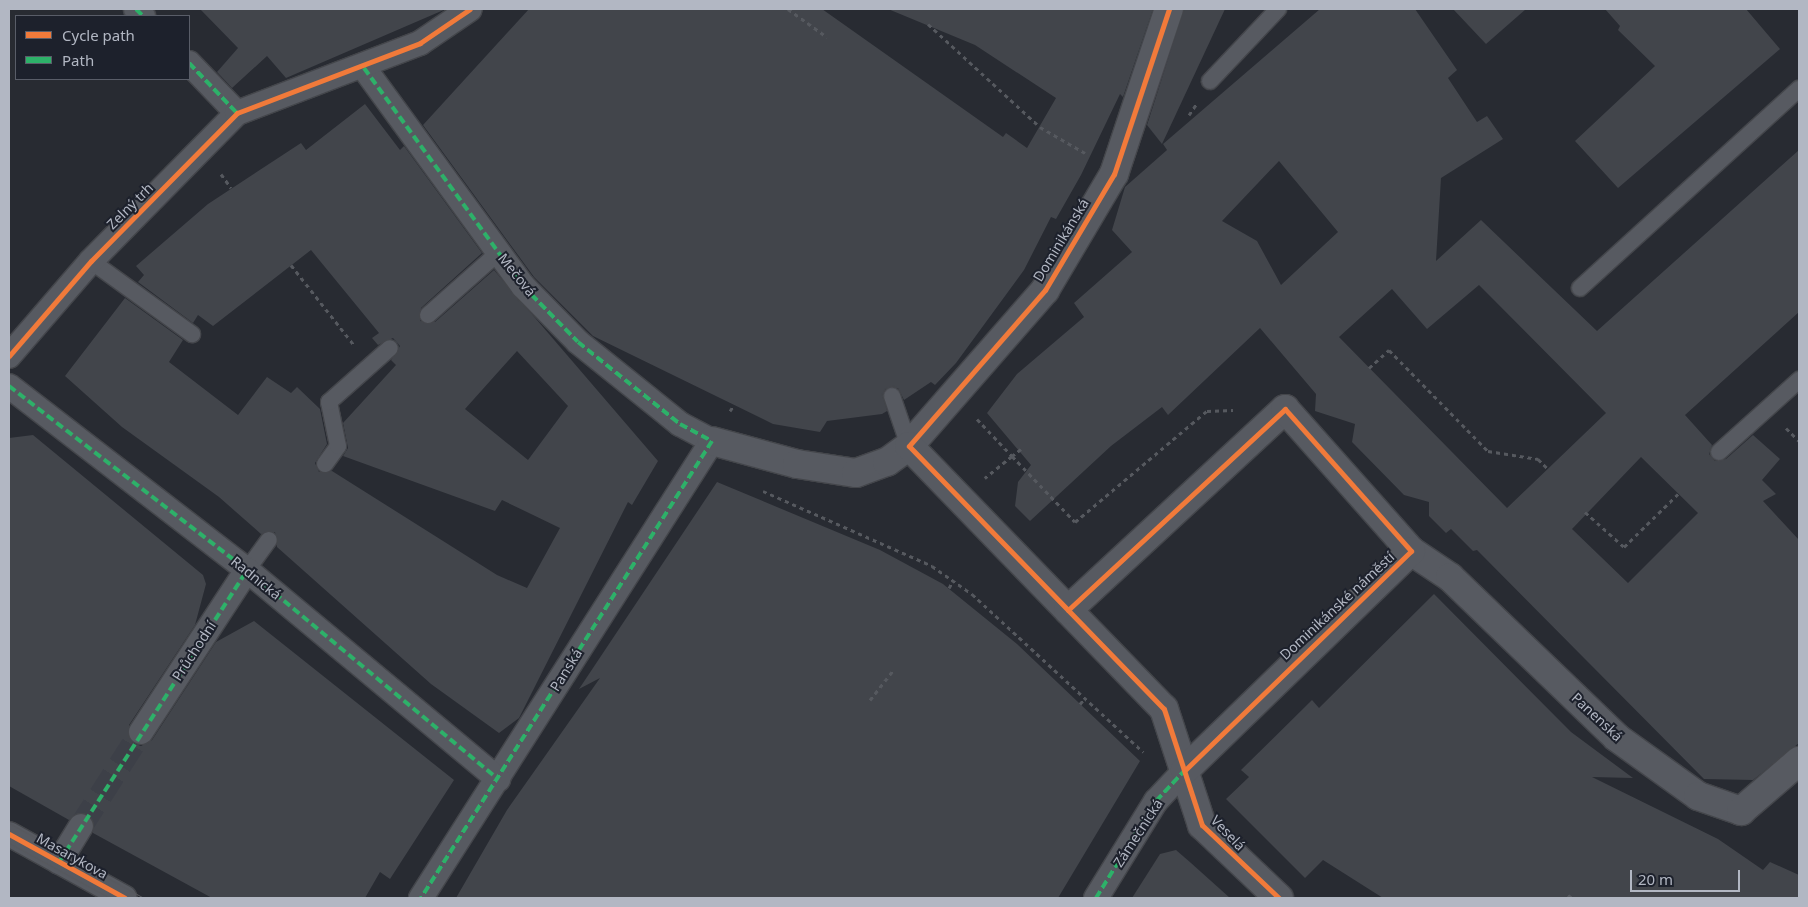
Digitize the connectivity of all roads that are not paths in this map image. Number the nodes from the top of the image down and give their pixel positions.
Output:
1 (470, 9) edge
2 (1168, 9) edge
3 (1278, 9) edge
4 (190, 64) edge
5 (364, 68) junction
6 (1210, 81) dead end
7 (1799, 90) edge
8 (238, 113) junction
9 (499, 252) junction
10 (91, 261) junction
11 (1580, 288) dead end
12 (428, 315) dead end
13 (192, 334) dead end
14 (390, 348) dead end
15 (9, 356) edge
16 (1799, 380) edge
17 (9, 386) edge
18 (892, 396) dead end
19 (712, 442) junction
20 (909, 446) junction
21 (1719, 452) dead end
22 (325, 464) dead end
23 (269, 540) dead end
24 (1411, 551) junction
25 (247, 570) junction
26 (1068, 610) junction
27 (141, 732) tunnel mouth
28 (1799, 761) edge
29 (1185, 770) junction
30 (498, 779) junction
31 (81, 826) tunnel mouth
32 (9, 834) edge
33 (59, 862) junction
34 (125, 898) edge
35 (421, 898) edge
36 (1096, 898) edge
37 (1279, 898) edge

1 - 5 street, Zelný trh
2 - 20 street, Dominikánská
3 - 6 lane
4 - 8 street
5 - 8 street, Zelný trh
5 - 9 street, Mečová
7 - 11 lane
8 - 10 street, Zelný trh
9 - 12 lane
9 - 19 street, Mečová
10 - 13 lane
10 - 15 street, Zelný trh
14 - 22 lane
16 - 21 lane
17 - 25 street, Radnická
18 - 20 lane
19 - 20 street
19 - 30 street, Panská
20 - 26 street
23 - 25 lane
24 - 26 street, Dominikánské náměstí
24 - 28 street, Panenská
24 - 29 street, Dominikánské náměstí
25 - 27 street, Průchodní
25 - 30 street, Radnická
26 - 29 street
29 - 36 street, Zámečnická
29 - 37 street, Veselá
30 - 35 street, Panská
31 - 33 street
32 - 33 street, Masarykova
33 - 34 street, Masarykova

